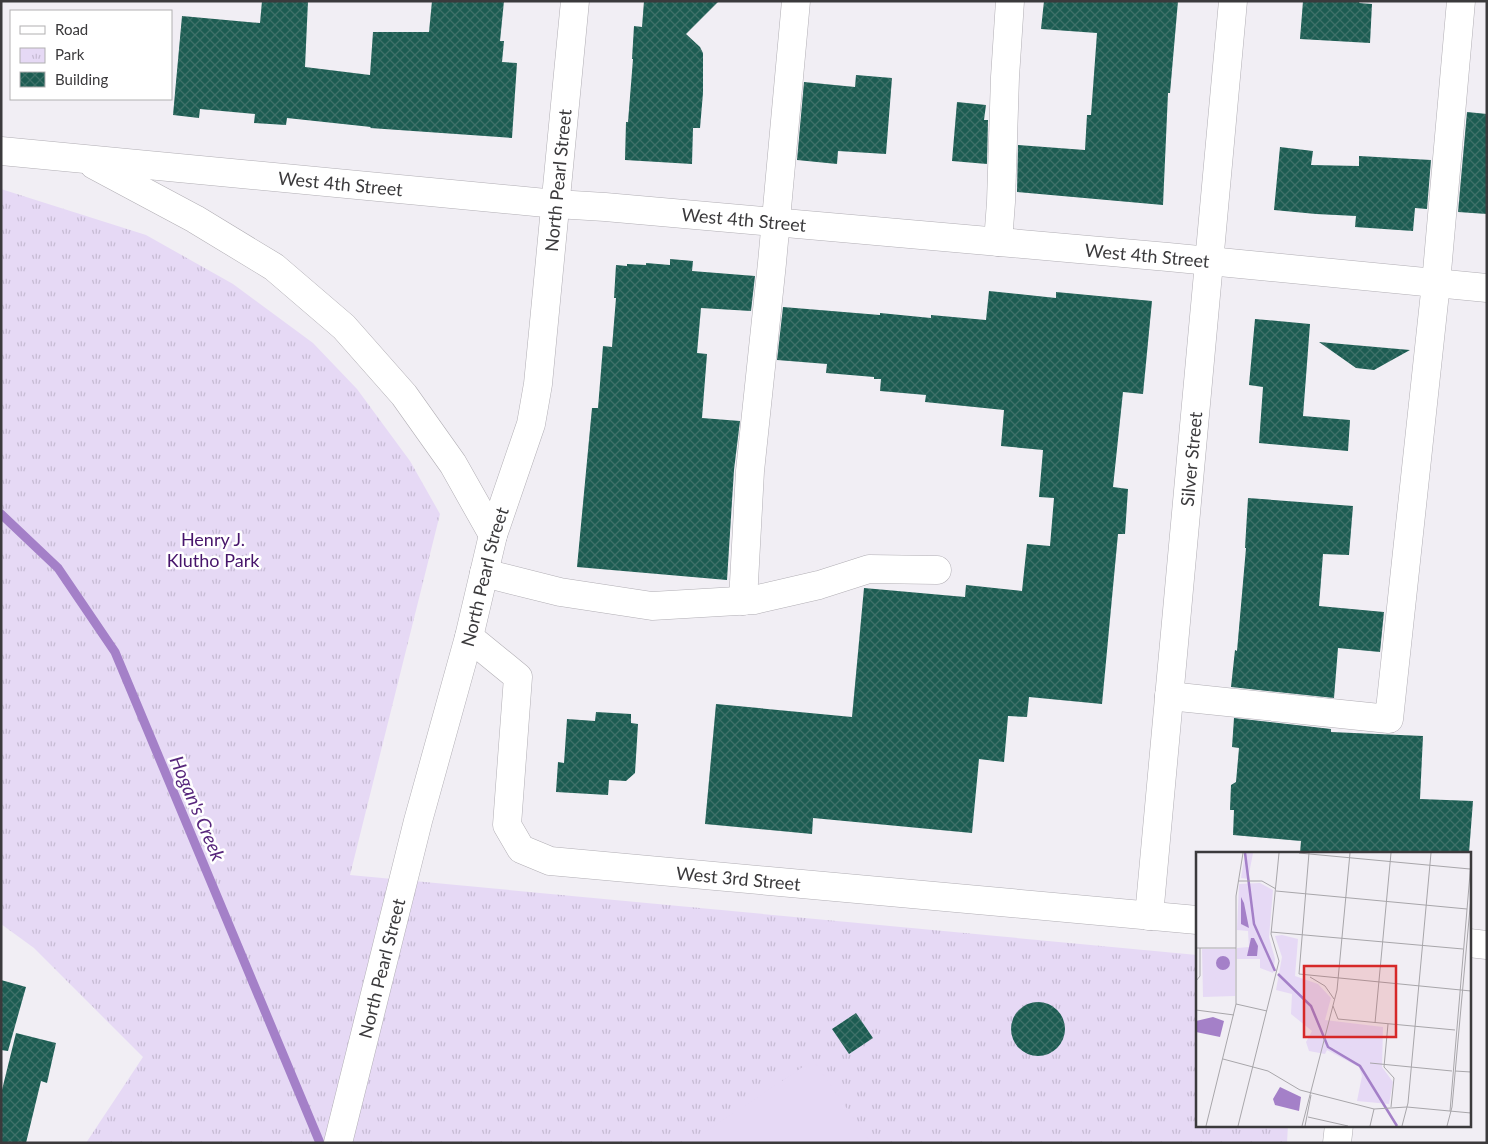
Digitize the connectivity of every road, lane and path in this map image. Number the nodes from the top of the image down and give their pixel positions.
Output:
1 (575, 1) edge
2 (796, 1) edge
3 (1010, 1) edge
4 (1233, 1) edge
5 (1461, 1) edge
6 (1, 151) edge
7 (84, 159) junction
8 (556, 204) junction
9 (775, 222) junction
10 (998, 242) junction
11 (1210, 261) junction
12 (1436, 284) junction
13 (1487, 288) edge
14 (493, 535) junction
15 (936, 570) dead end
16 (484, 573) junction
17 (743, 601) junction
18 (469, 637) junction
19 (1170, 696) junction
20 (1149, 916) junction
21 (1196, 920) edge
22 (1470, 943) edge
23 (1487, 945) edge
24 (1339, 1126) edge
25 (338, 1143) edge
26 (1337, 1143) edge

1 - 8 street, North Pearl Street
2 - 9 street
3 - 10 street
4 - 11 street, Silver Street
5 - 12 street
6 - 7 street, West 4th Street
7 - 8 street, West 4th Street
7 - 14 street
8 - 9 street, West 4th Street
8 - 14 street, North Pearl Street
9 - 10 street, West 4th Street
9 - 17 street
10 - 11 street, West 4th Street
11 - 12 street, West 4th Street
11 - 19 street, Silver Street
12 - 13 street, West 4th Street
12 - 19 street
14 - 16 street, North Pearl Street
15 - 17 street
16 - 17 street
16 - 18 street, North Pearl Street
18 - 20 street, West 3rd Street
18 - 25 street, North Pearl Street
19 - 20 street, Silver Street
20 - 21 street, West 3rd Street
22 - 23 street
24 - 26 street

